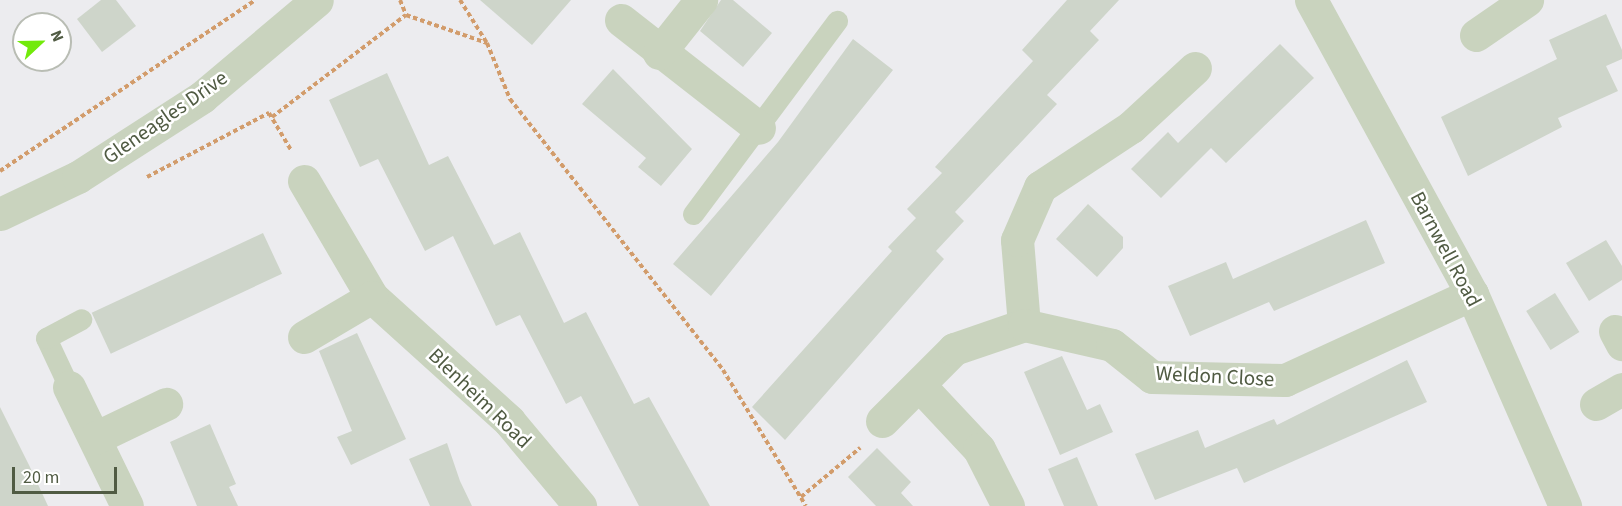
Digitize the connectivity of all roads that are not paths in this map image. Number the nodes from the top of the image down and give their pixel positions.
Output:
1 (317, 0) edge
2 (701, 0) edge
3 (1311, 0) edge
4 (1527, 0) edge
5 (621, 20) dead end
6 (837, 21) dead end
7 (1476, 34) dead end
8 (659, 53) junction
9 (1195, 68) dead end
10 (759, 128) junction
11 (304, 181) dead end
12 (0, 213) edge
13 (693, 214) dead end
14 (1472, 294) junction
15 (372, 297) junction
16 (81, 320) dead end
17 (1024, 325) junction
18 (304, 337) dead end
19 (920, 386) junction
20 (69, 387) joint
21 (166, 404) dead end
22 (882, 421) road end
23 (95, 438) junction
24 (127, 506) edge
25 (580, 506) edge
26 (1008, 506) edge
27 (1566, 506) edge

1 - 12 street, Gleneagles Drive
2 - 8 street
3 - 14 street, Barnwell Road
4 - 7 street
5 - 8 street
6 - 10 lane
8 - 10 street
9 - 17 street
10 - 13 lane
11 - 15 street, Blenheim Road
14 - 17 street, Weldon Close
14 - 27 street, Barnwell Road
15 - 18 street
15 - 25 street, Blenheim Road
16 - 20 lane
17 - 19 street
19 - 22 street
19 - 26 street
20 - 23 street
21 - 23 street
23 - 24 street

